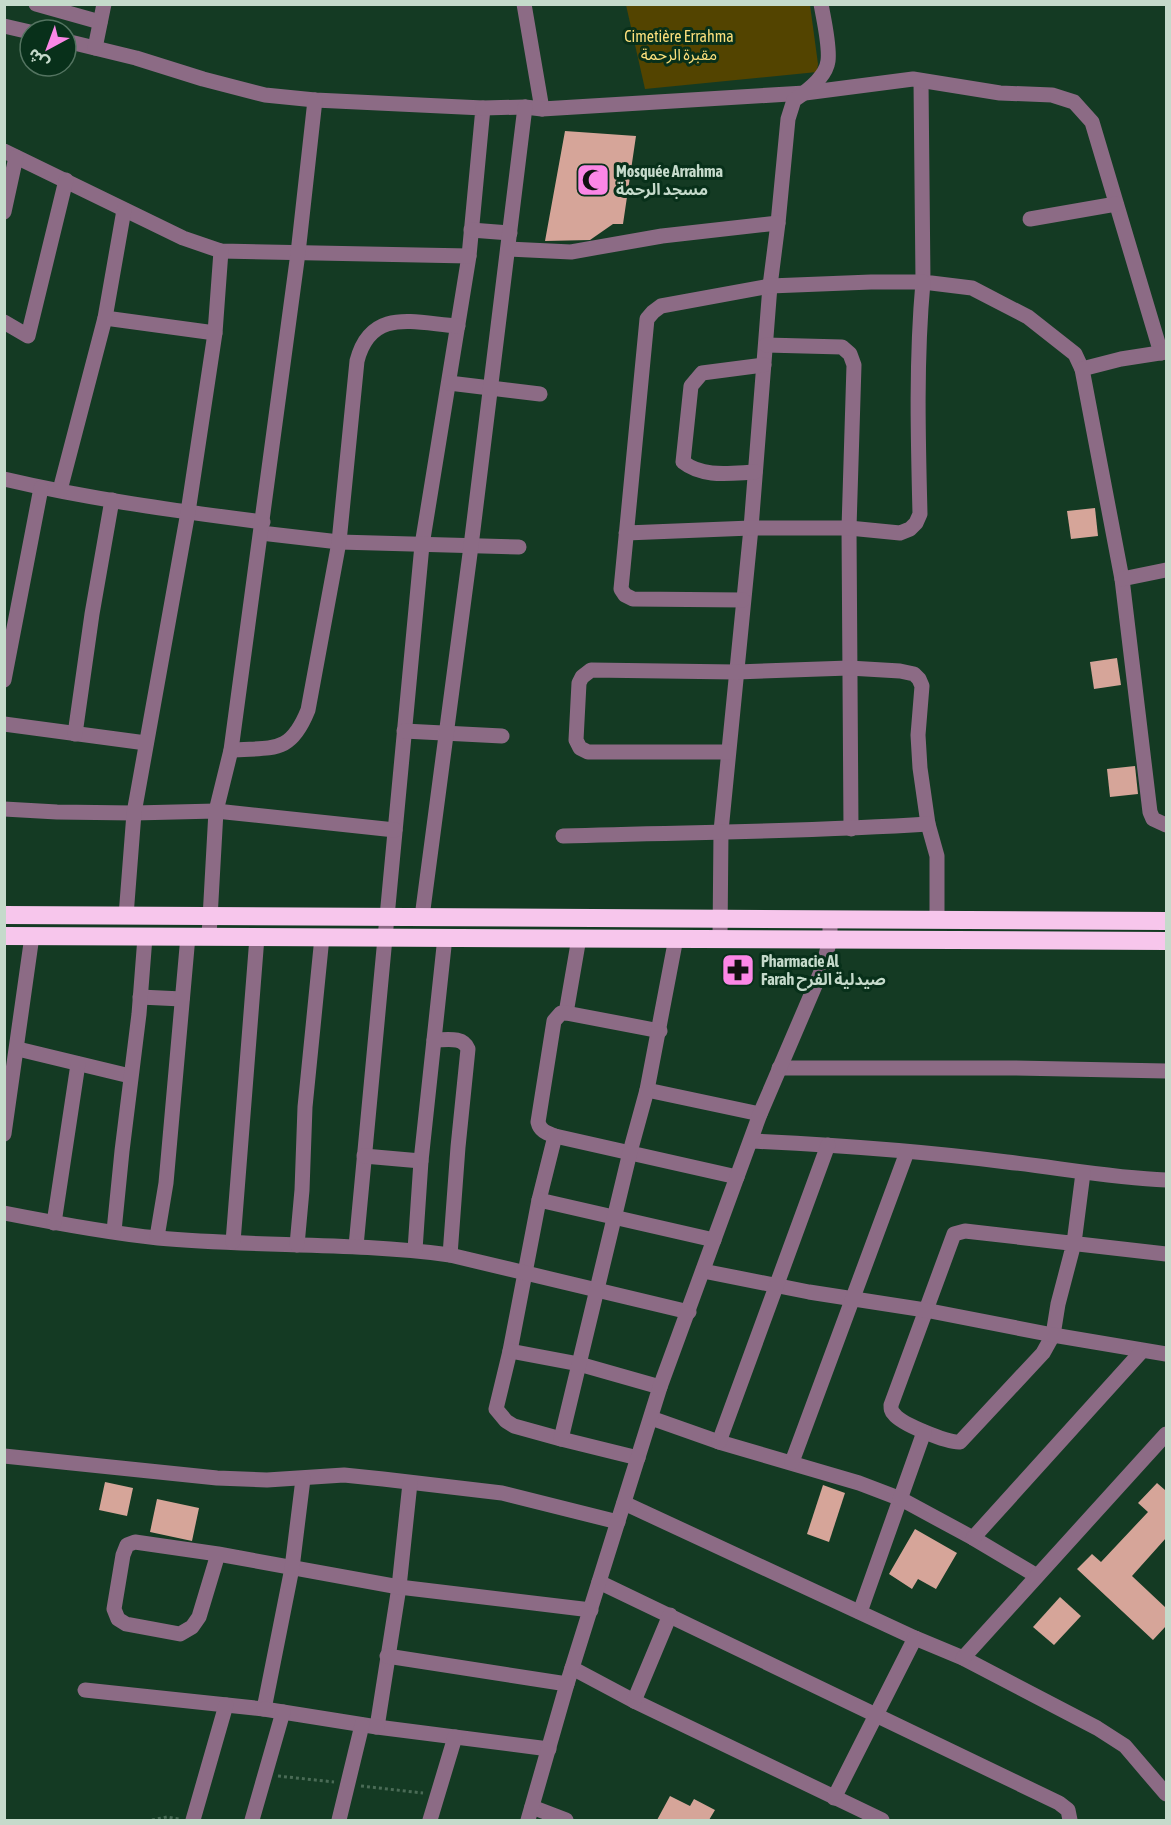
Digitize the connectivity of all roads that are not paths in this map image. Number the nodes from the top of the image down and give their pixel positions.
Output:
1 (36, 4) edge
2 (104, 4) edge
3 (524, 4) edge
4 (821, 4) edge
5 (100, 22) junction
6 (78, 44) edge
7 (94, 48) junction
8 (921, 81) junction
9 (805, 93) junction
10 (315, 100) junction
11 (525, 107) junction
12 (483, 108) junction
13 (542, 109) junction
14 (10, 154) edge
15 (66, 180) junction
16 (1116, 204) junction
17 (123, 210) junction
18 (4, 212) edge
19 (1030, 219) dead end
20 (778, 223) junction
21 (471, 230) junction
22 (510, 233) junction
23 (508, 249) junction
24 (221, 251) junction
25 (298, 253) junction
26 (469, 256) junction
27 (923, 282) junction
28 (770, 286) junction
29 (105, 318) junction
30 (4, 322) edge
31 (458, 326) junction
32 (215, 333) junction
33 (766, 345) junction
34 (1164, 353) edge
35 (764, 365) junction
36 (1082, 369) junction
37 (449, 382) junction
38 (491, 389) junction
39 (540, 394) dead end
40 (755, 472) junction
41 (4, 479) edge
42 (42, 488) junction
43 (60, 490) junction
44 (112, 500) junction
45 (188, 512) junction
46 (262, 527) junction
47 (751, 528) junction
48 (849, 528) junction
49 (626, 533) junction
50 (339, 542) junction
51 (422, 545) junction
52 (471, 546) junction
53 (519, 547) dead end
54 (1167, 570) edge
55 (1122, 579) junction
56 (743, 600) junction
57 (849, 668) junction
58 (736, 672) junction
59 (4, 680) edge
60 (4, 724) edge
61 (404, 730) junction
62 (445, 733) junction
63 (75, 734) junction
64 (502, 736) dead end
65 (146, 743) junction
66 (231, 750) junction
67 (728, 752) junction
68 (4, 809) edge
69 (216, 811) junction
70 (134, 813) junction
71 (928, 824) junction
72 (1167, 825) edge
73 (851, 829) junction
74 (395, 830) junction
75 (721, 831) junction
76 (562, 836) dead end
77 (4, 915) edge
78 (126, 916) junction
79 (210, 916) junction
80 (385, 917) junction
81 (422, 917) junction
82 (720, 919) junction
83 (830, 920) junction
84 (937, 920) junction
85 (1167, 921) edge
86 (4, 936) edge
87 (32, 936) junction
88 (188, 936) junction
89 (209, 936) junction
90 (257, 936) junction
91 (145, 937) junction
92 (322, 937) junction
93 (384, 937) junction
94 (445, 937) junction
95 (579, 938) junction
96 (676, 938) junction
97 (720, 938) junction
98 (830, 939) junction
99 (1167, 941) edge
100 (141, 997) junction
101 (183, 999) junction
102 (566, 1013) junction
103 (660, 1031) junction
104 (434, 1040) junction
105 (18, 1048) junction
106 (78, 1064) junction
107 (779, 1068) junction
108 (1167, 1071) edge
109 (130, 1076) junction
110 (647, 1090) junction
111 (760, 1114) junction
112 (4, 1134) edge
113 (555, 1136) junction
114 (751, 1141) junction
115 (828, 1145) junction
116 (630, 1152) junction
117 (907, 1152) junction
118 (364, 1156) junction
119 (421, 1161) junction
120 (1083, 1173) junction
121 (737, 1176) junction
122 (1167, 1180) edge
123 (539, 1200) junction
124 (4, 1213) edge
125 (614, 1218) junction
126 (54, 1222) junction
127 (114, 1231) junction
128 (157, 1238) junction
129 (714, 1240) junction
130 (233, 1242) junction
131 (1074, 1243) junction
132 (297, 1245) junction
133 (356, 1246) junction
134 (415, 1250) junction
135 (1167, 1254) edge
136 (450, 1255) junction
137 (703, 1271) junction
138 (525, 1274) junction
139 (776, 1285) junction
140 (596, 1290) junction
141 (852, 1298) junction
142 (925, 1310) junction
143 (689, 1312) junction
144 (1053, 1335) junction
145 (510, 1351) junction
146 (1142, 1351) junction
147 (1167, 1354) edge
148 (579, 1364) junction
149 (660, 1387) junction
150 (651, 1418) junction
151 (924, 1432) junction
152 (1167, 1434) edge
153 (561, 1439) junction
154 (719, 1442) junction
155 (4, 1456) edge
156 (638, 1458) junction
157 (792, 1462) junction
158 (303, 1479) junction
159 (410, 1483) junction
160 (901, 1499) junction
161 (624, 1503) junction
162 (618, 1522) junction
163 (973, 1538) junction
164 (218, 1554) junction
165 (292, 1568) junction
166 (1037, 1576) junction
167 (599, 1582) junction
168 (399, 1587) junction
169 (591, 1610) junction
170 (860, 1612) junction
171 (670, 1615) junction
172 (915, 1638) junction
173 (387, 1656) junction
174 (963, 1658) junction
175 (572, 1668) junction
176 (567, 1684) junction
177 (85, 1690) dead end
178 (634, 1701) junction
179 (226, 1705) junction
180 (264, 1709) junction
181 (283, 1712) junction
182 (876, 1714) junction
183 (369, 1726) junction
184 (455, 1737) junction
185 (549, 1749) junction
186 (1167, 1794) edge
187 (834, 1798) junction
188 (530, 1814) edge
189 (193, 1821) edge
190 (252, 1821) edge
191 (339, 1821) edge
192 (430, 1821) edge
193 (566, 1821) edge
194 (882, 1821) edge
195 (1071, 1821) edge

1 - 5 street
2 - 5 street
3 - 13 street
4 - 9 street
5 - 7 street
6 - 7 street
7 - 10 street
8 - 9 street
8 - 16 street
8 - 27 street
9 - 13 street
9 - 20 street
10 - 12 street
10 - 25 street
11 - 12 street
11 - 13 street
11 - 22 street
12 - 21 street
14 - 15 street
14 - 18 street
15 - 17 street
15 - 30 street
16 - 19 street
16 - 34 street
17 - 24 street
17 - 29 street
20 - 23 street
20 - 28 street
21 - 22 street
21 - 26 street
22 - 23 street
23 - 38 street
24 - 25 street
24 - 32 street
25 - 26 street
25 - 46 street
26 - 31 street
27 - 28 street
27 - 36 street
27 - 48 street
28 - 33 street
28 - 49 street
29 - 32 street
29 - 43 street
31 - 37 street
31 - 50 street
32 - 45 street
33 - 35 street
33 - 48 street
34 - 36 street
35 - 40 street
35 - 40 street
36 - 55 street
37 - 38 street
37 - 51 street
38 - 39 street
38 - 52 street
40 - 47 street
41 - 42 street
42 - 43 street
42 - 59 street
43 - 44 street
44 - 45 street
44 - 63 street
45 - 46 street
45 - 65 street
46 - 50 street
46 - 66 street
47 - 48 street
47 - 49 street
47 - 56 street
48 - 57 street
49 - 56 street
50 - 51 street
50 - 66 street
51 - 52 street
51 - 61 street
52 - 53 street
52 - 62 street
54 - 55 street
55 - 72 street
56 - 58 street
57 - 58 street
57 - 71 street
57 - 73 street
58 - 67 street
58 - 67 street
60 - 63 street
61 - 62 street
61 - 74 street
62 - 64 street
62 - 81 street
63 - 65 street
65 - 70 street
66 - 69 street
67 - 75 street
68 - 70 street
69 - 70 street
69 - 74 street
69 - 79 street
70 - 78 street
71 - 73 street
71 - 84 street
73 - 75 street
74 - 80 street
75 - 76 street
75 - 82 street
77 - 78 highway
78 - 79 highway
79 - 80 highway
79 - 89 street
80 - 81 highway
80 - 93 street
81 - 82 highway
82 - 83 highway
82 - 97 street
83 - 84 highway
83 - 98 street
84 - 85 highway
86 - 87 highway
87 - 91 highway
87 - 105 street
88 - 89 highway
88 - 91 highway
88 - 101 street
89 - 90 highway
90 - 92 highway
90 - 130 street
91 - 100 street
92 - 93 highway
92 - 132 street
93 - 94 highway
93 - 118 street
94 - 95 highway
94 - 104 street
95 - 96 highway
95 - 102 street
96 - 97 highway
96 - 103 street
97 - 98 highway
98 - 99 highway
98 - 107 street
100 - 101 street
100 - 109 street
101 - 128 street
102 - 103 street
102 - 113 street
103 - 110 street
104 - 119 street
104 - 136 street
105 - 106 street
105 - 112 street
106 - 109 street
106 - 126 street
107 - 108 street
107 - 111 street
109 - 127 street
110 - 111 street
110 - 116 street
111 - 114 street
113 - 116 street
113 - 123 street
114 - 115 street
114 - 121 street
115 - 117 street
115 - 139 street
116 - 121 street
116 - 125 street
117 - 120 street
117 - 141 street
118 - 119 street
118 - 133 street
119 - 134 street
120 - 122 street
120 - 131 street
121 - 129 street
123 - 125 street
123 - 138 street
124 - 126 street
125 - 129 street
125 - 140 street
126 - 127 street
127 - 128 street
128 - 130 street
129 - 137 street
130 - 132 street
131 - 135 street
131 - 142 street
131 - 144 street
132 - 133 street
133 - 134 street
134 - 136 street
136 - 138 street
137 - 139 street
137 - 143 street
138 - 140 street
138 - 145 street
139 - 141 street
139 - 154 street
140 - 143 street
140 - 148 street
141 - 142 street
141 - 157 street
142 - 144 street
142 - 151 street
143 - 149 street
144 - 146 street
144 - 151 street
145 - 148 street
145 - 153 street
146 - 147 street
146 - 163 street
148 - 149 street
148 - 153 street
149 - 150 street
150 - 154 street
150 - 156 street
151 - 160 street
152 - 166 street
153 - 156 street
154 - 157 street
155 - 158 street
156 - 161 street
157 - 160 street
158 - 159 street
158 - 165 street
159 - 162 street
159 - 168 street
160 - 163 street
160 - 170 street
161 - 162 street
161 - 170 street
162 - 167 street
163 - 166 street
164 - 164 street
164 - 165 street
165 - 168 street
165 - 180 street
166 - 174 street
167 - 169 street
167 - 171 street
168 - 169 street
168 - 173 street
169 - 175 street
170 - 172 street
171 - 178 street
171 - 182 street
172 - 174 street
172 - 182 street
173 - 176 street
173 - 183 street
174 - 186 street
175 - 176 street
175 - 178 street
176 - 185 street
177 - 179 street
178 - 187 street
179 - 180 street
179 - 189 street
180 - 181 street
181 - 183 street
181 - 190 street
182 - 187 street
182 - 195 street
183 - 184 street
183 - 191 street
184 - 185 street
184 - 192 street
185 - 188 street
187 - 194 street
188 - 193 street

